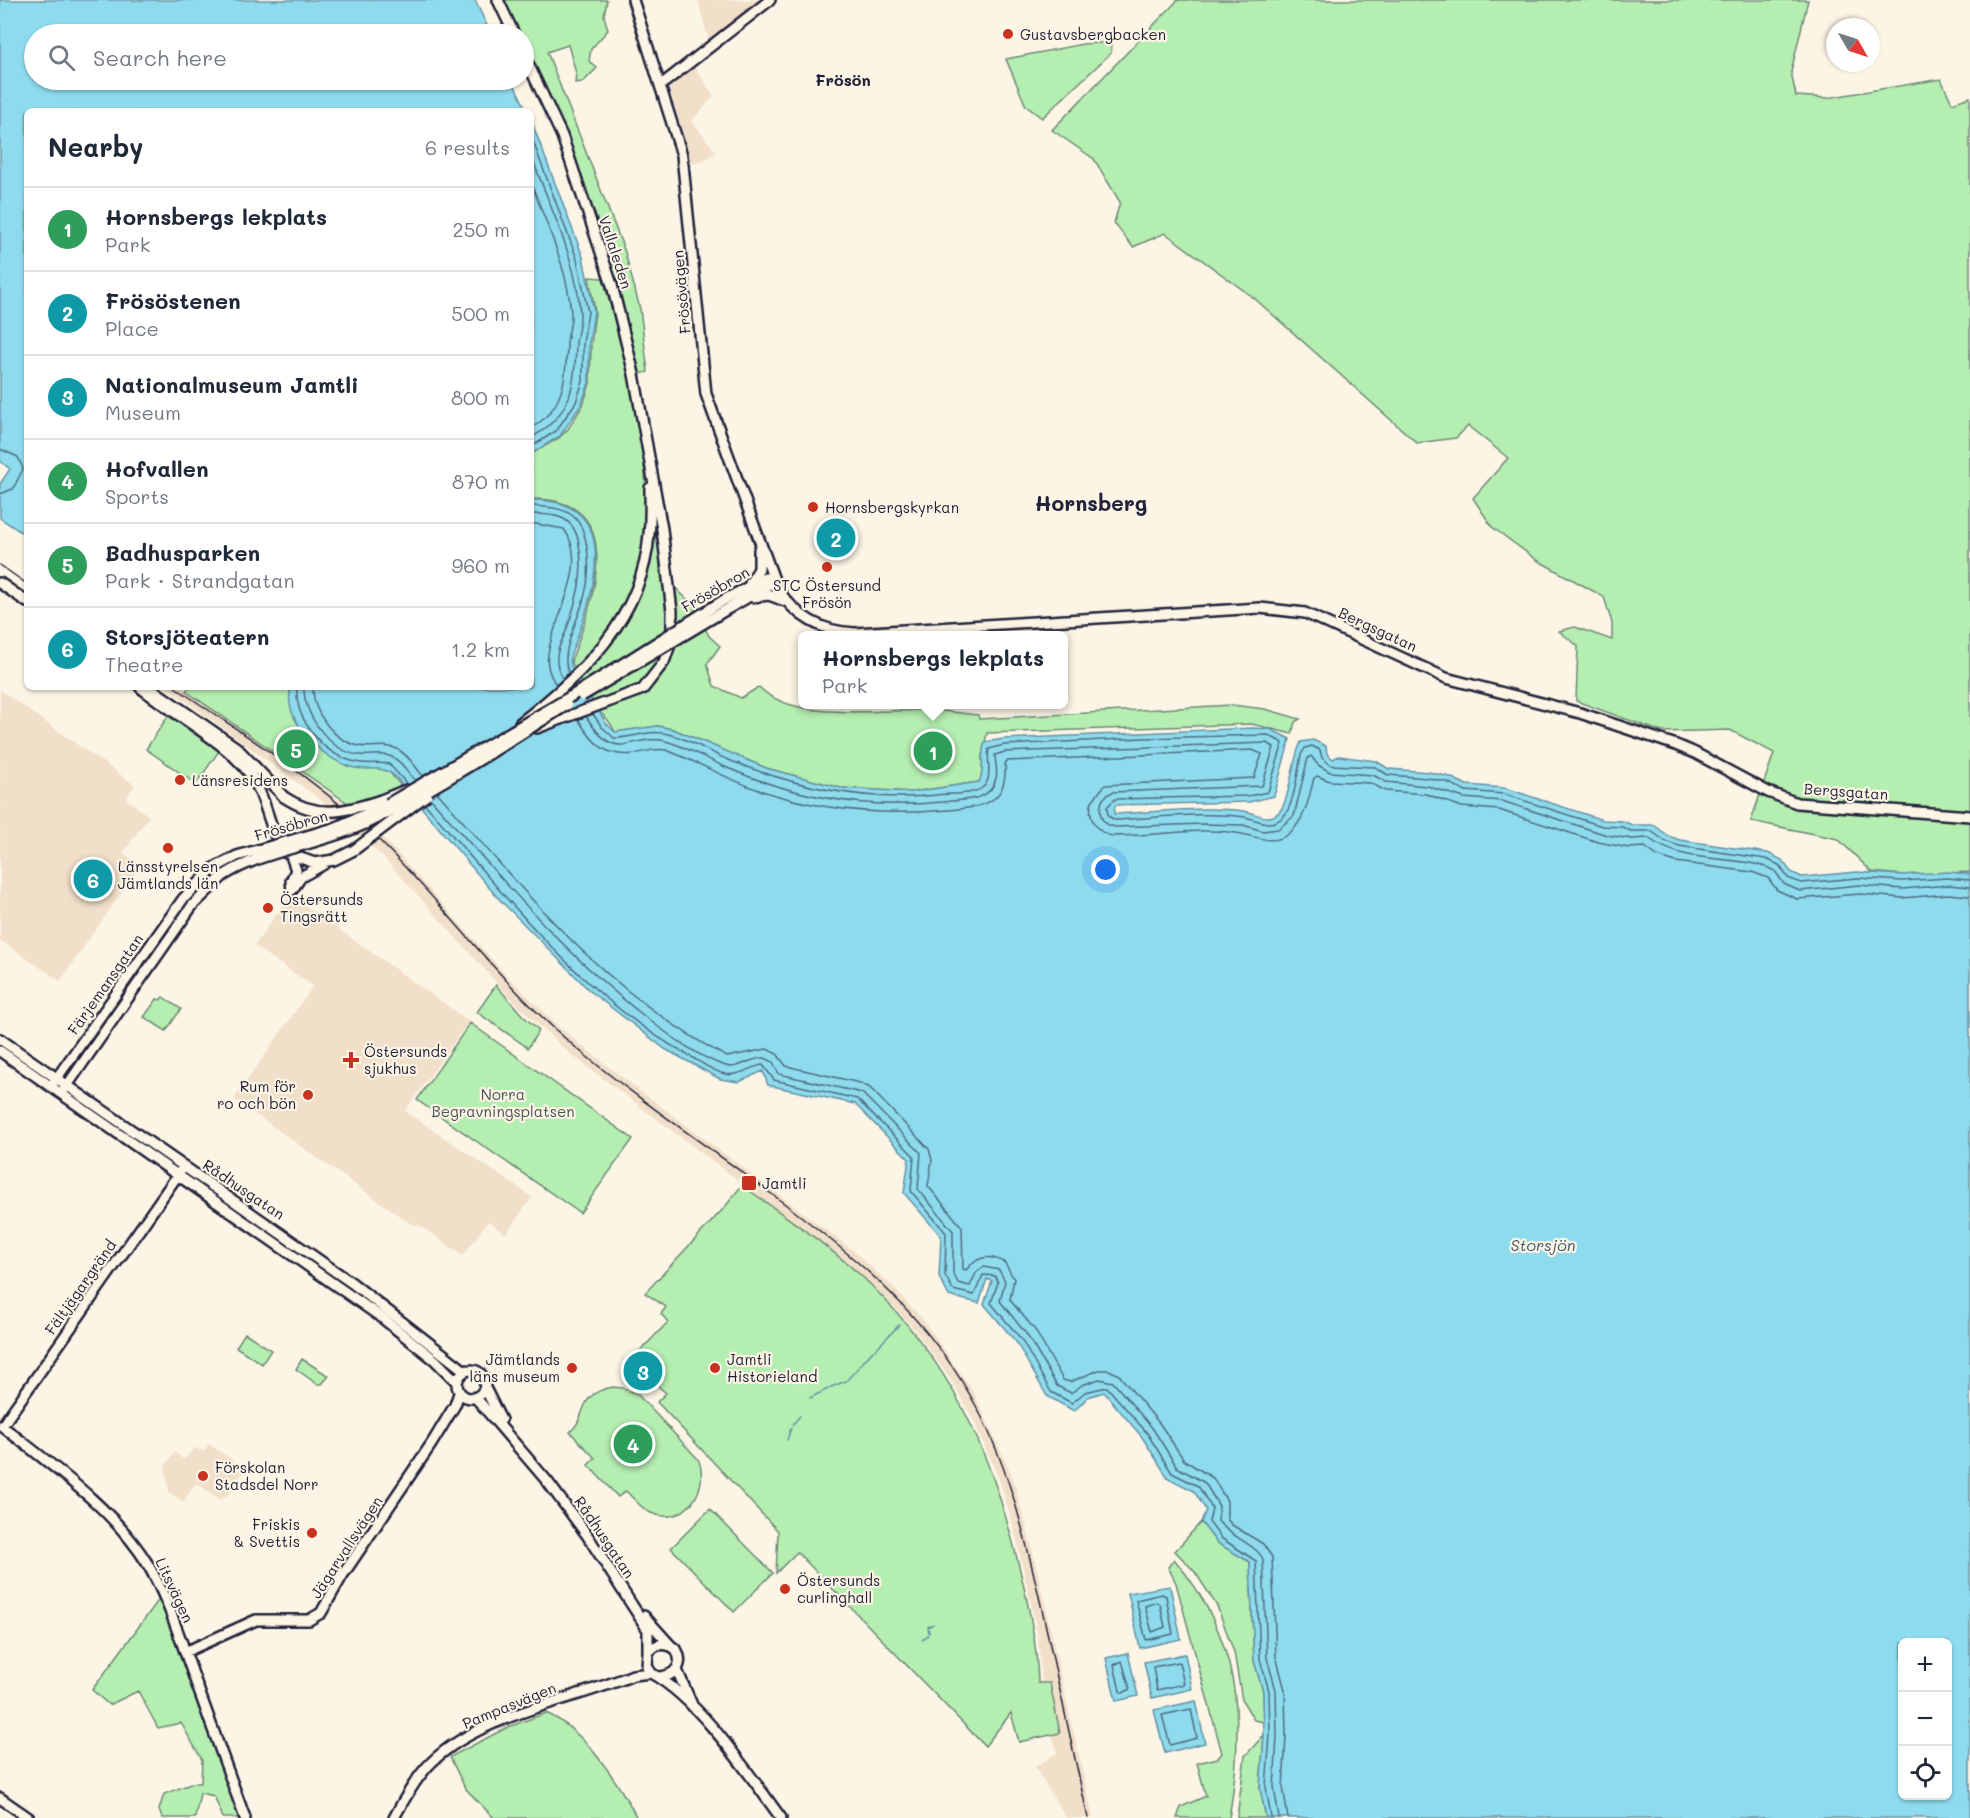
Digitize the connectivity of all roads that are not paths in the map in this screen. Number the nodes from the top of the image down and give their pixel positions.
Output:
1 (498, 0) edge
2 (633, 0) edge
3 (770, 0) edge
4 (509, 24) edge
5 (534, 76) edge
6 (661, 85) junction
7 (650, 468) junction
8 (759, 540) junction
9 (773, 578) junction
10 (0, 583) edge
11 (746, 588) junction
12 (24, 600) edge
13 (742, 600) junction
14 (785, 601) junction
15 (727, 604) junction
16 (839, 631) edge
17 (885, 631) edge
18 (608, 640) joint
19 (664, 662) joint
20 (144, 690) edge
21 (153, 690) edge
22 (511, 735) junction
23 (466, 767) junction
24 (425, 782) junction
25 (1970, 816) edge
26 (291, 856) junction
27 (333, 860) junction
28 (183, 899) joint
29 (192, 906) joint
30 (0, 1039) edge
31 (0, 1051) edge
32 (57, 1077) junction
33 (68, 1085) junction
34 (51, 1087) junction
35 (62, 1094) junction
36 (181, 1170) junction
37 (465, 1371) junction
38 (456, 1382) junction
39 (485, 1388) junction
40 (462, 1395) junction
41 (476, 1398) junction
42 (2, 1426) joint
43 (511, 1437) junction
44 (627, 1598) junction
45 (671, 1646) junction
46 (185, 1652) junction
47 (647, 1655) junction
48 (677, 1670) junction
49 (633, 1675) junction
50 (655, 1675) junction
51 (694, 1709) junction
52 (0, 1798) edge
53 (29, 1818) edge
54 (245, 1818) edge
55 (394, 1818) edge
56 (781, 1818) edge

1 - 4 main road
2 - 6 main road, Frösövägen
3 - 6 main road
5 - 7 main road, Vallaleden
6 - 8 main road, Frösövägen
7 - 18 main road, Vallaleden
7 - 19 main road, Vallaleden
8 - 9 main road, Frösövägen
8 - 11 main road
9 - 11 main road, Frösöbron
9 - 13 main road, Frösöbron
9 - 14 main road, Bergsgatan
10 - 12 main road
11 - 15 main road, Frösöbron
13 - 14 main road
13 - 15 main road, Frösöbron
14 - 16 main road, Bergsgatan
15 - 22 main road, Frösöbron, bridge
17 - 25 main road, Bergsgatan
18 - 22 main road, Frösöbron, bridge
19 - 22 main road, Frösöbron, bridge
20 - 26 main road
21 - 24 main road, bridge
22 - 23 main road, Frösöbron, bridge
22 - 24 main road, Frösöbron, bridge
23 - 27 main road, bridge
23 - 29 main road, Frösöbron, bridge
24 - 28 main road, Frösöbron, bridge
26 - 27 main road
26 - 27 main road
28 - 32 main road, Färjemansgatan
29 - 33 main road, Färjemansgatan
30 - 32 main road, Rådhusgatan
31 - 34 main road, Rådhusgatan
32 - 33 main road, Rådhusgatan
32 - 34 main road, Färjemansgatan
33 - 35 main road, Färjemansgatan
33 - 36 main road, Rådhusgatan
34 - 35 main road, Rådhusgatan
35 - 36 main road, Rådhusgatan
36 - 37 main road, Rådhusgatan
36 - 38 main road, Rådhusgatan
36 - 42 main road, Fältjägargränd
37 - 38 main road
37 - 39 main road
38 - 40 main road
39 - 41 main road
39 - 43 main road, Rådhusgatan
40 - 41 main road
40 - 46 main road, Jägarvallsvägen
41 - 43 main road, Rådhusgatan
42 - 46 main road, Litsvägen
43 - 44 main road, Rådhusgatan
44 - 45 main road, Rådhusgatan
44 - 47 main road, Rådhusgatan
45 - 47 main road
45 - 48 main road
46 - 54 main road, Litsvägen
47 - 49 main road
47 - 50 main road
48 - 50 main road
48 - 51 main road
49 - 50 main road, Pampasvägen
49 - 55 main road, Pampasvägen
50 - 51 main road
51 - 56 main road
52 - 53 main road

